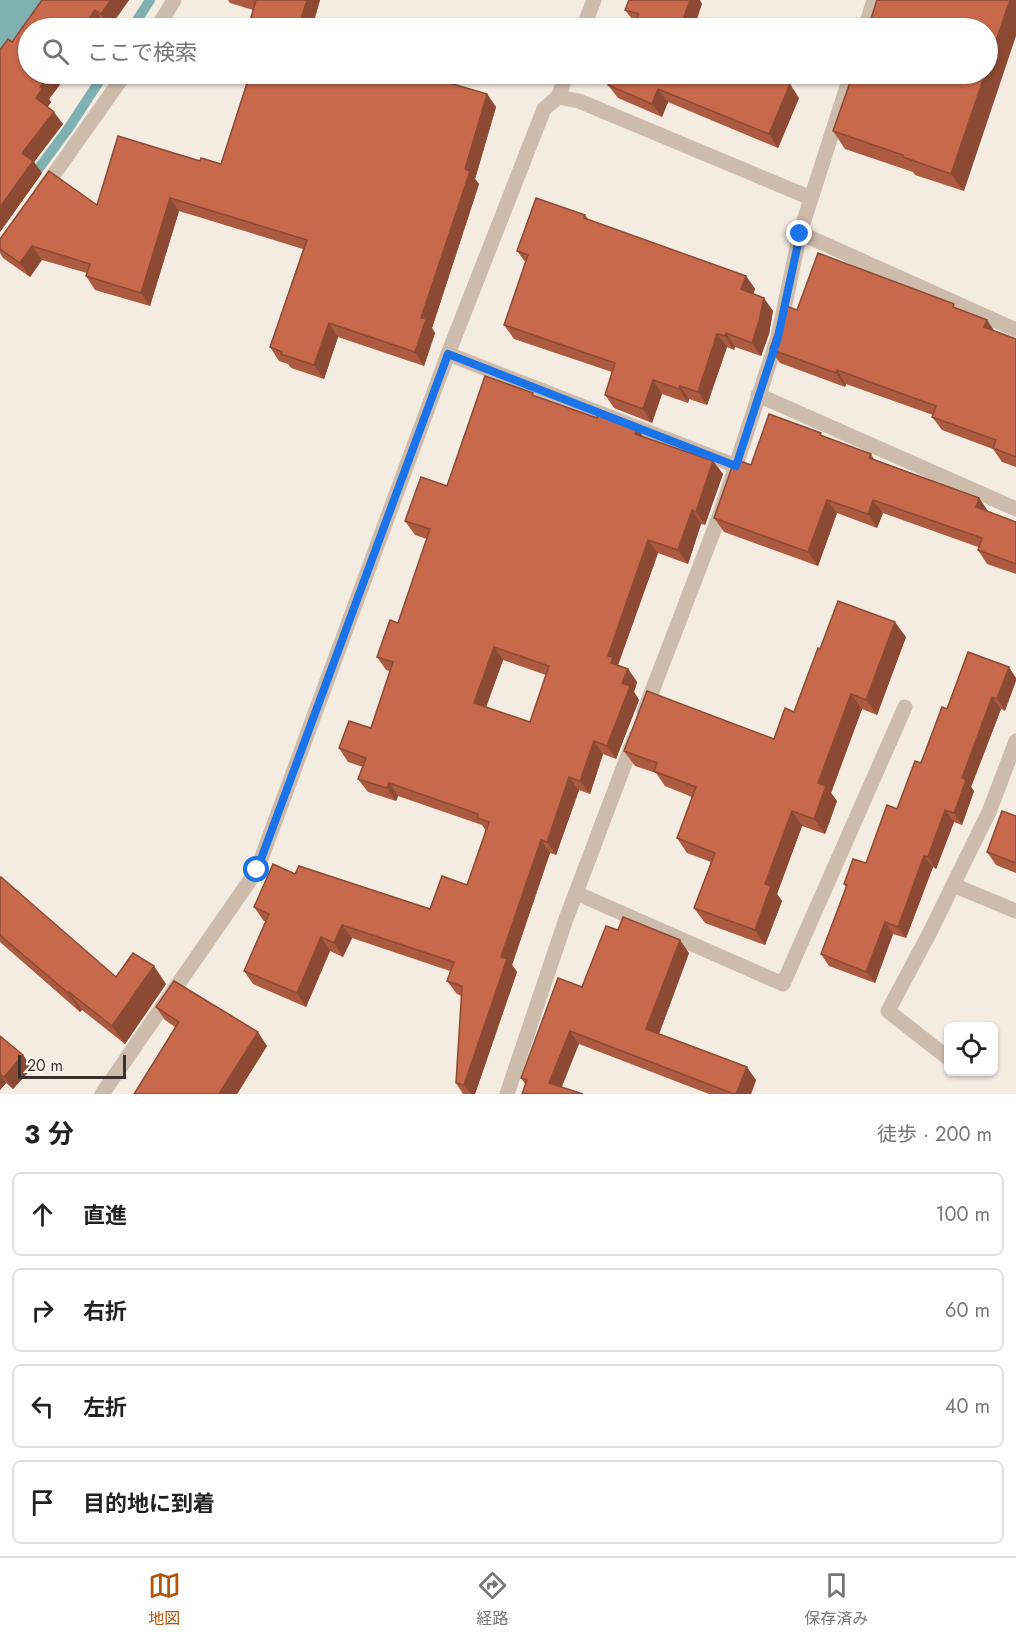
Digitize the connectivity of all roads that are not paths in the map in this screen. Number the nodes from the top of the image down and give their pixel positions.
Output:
1 (174, 0) edge
2 (594, 0) edge
3 (874, 0) edge
4 (163, 18) edge
5 (588, 18) edge
6 (868, 18) edge
7 (118, 84) edge
8 (563, 84) edge
9 (848, 84) edge
10 (558, 97) junction
11 (811, 198) junction
12 (35, 201) edge
13 (800, 234) junction
14 (1016, 330) edge
15 (448, 354) junction
16 (758, 395) junction
17 (736, 466) junction
18 (1016, 509) edge
19 (905, 707) dead end
20 (1016, 741) edge
21 (953, 885) junction
22 (576, 893) junction
23 (1016, 911) edge
24 (944, 1055) edge
25 (102, 1094) edge
26 (507, 1094) edge

1 - 4 street
2 - 5 street
3 - 6 street
7 - 12 street
8 - 10 street
9 - 11 street
10 - 11 street
10 - 15 street
11 - 13 street
13 - 14 street
13 - 16 street
15 - 17 street
15 - 25 street
16 - 17 street
16 - 18 street
17 - 22 street
19 - 22 street
20 - 21 street
21 - 23 street
21 - 24 street
22 - 26 street

